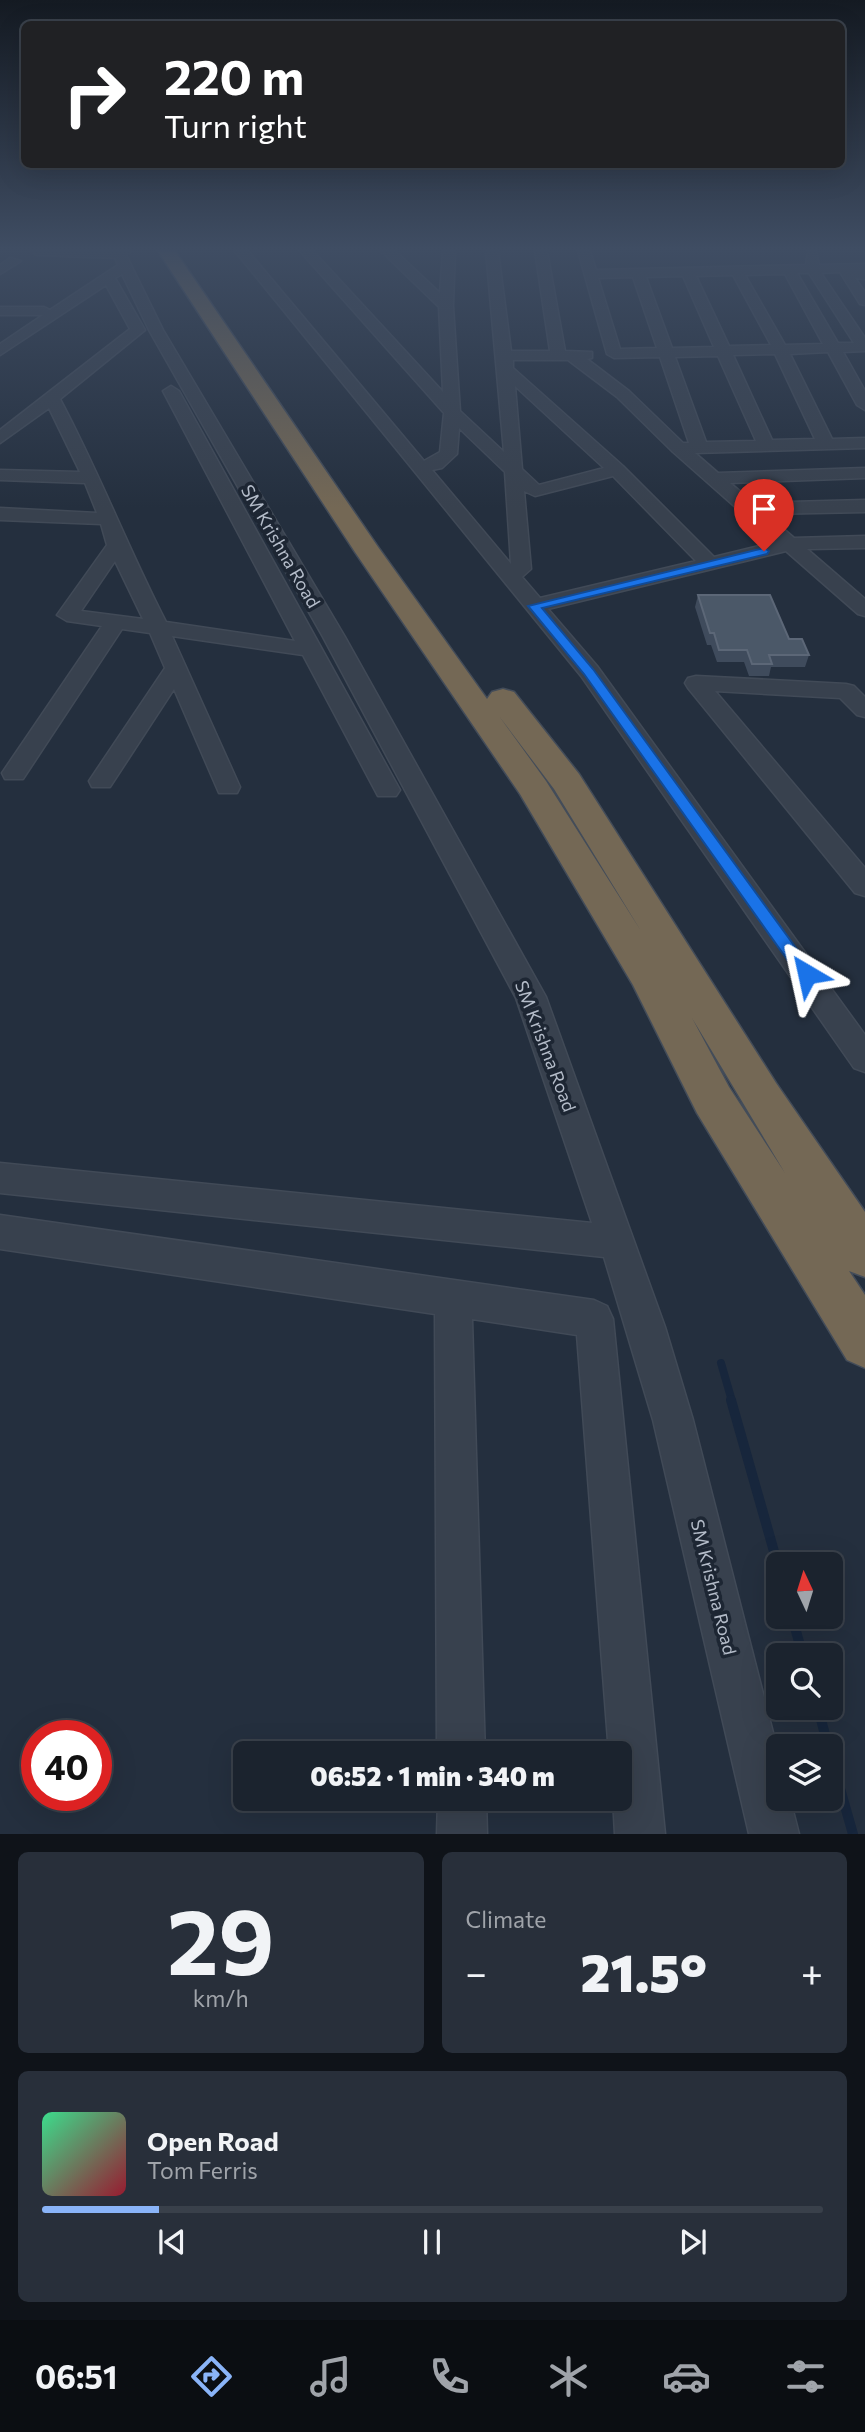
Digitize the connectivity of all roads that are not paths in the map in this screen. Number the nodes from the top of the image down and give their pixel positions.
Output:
1 (21, 337) edge
2 (130, 337) edge
3 (142, 337) edge
4 (160, 337) edge
5 (223, 337) edge
6 (246, 337) edge
7 (312, 337) edge
8 (384, 337) edge
9 (448, 337) edge
10 (501, 337) edge
11 (560, 337) edge
12 (611, 337) edge
13 (660, 337) edge
14 (717, 337) edge
15 (774, 337) edge
16 (826, 337) edge
17 (865, 347) edge
18 (832, 348) junction
19 (781, 350) junction
20 (0, 351) edge
21 (724, 351) junction
22 (666, 353) junction
23 (564, 356) junction
24 (504, 363) junction
25 (622, 370) junction
26 (52, 398) junction
27 (865, 405) edge
28 (452, 412) junction
29 (0, 438) edge
30 (865, 443) edge
31 (827, 444) junction
32 (766, 445) junction
33 (689, 448) junction
34 (419, 467) junction
35 (617, 470) junction
36 (512, 472) junction
37 (865, 473) edge
38 (0, 475) edge
39 (91, 478) junction
40 (713, 478) junction
41 (363, 501) dead end
42 (865, 506) edge
43 (749, 509) junction
44 (0, 514) edge
45 (109, 519) junction
46 (865, 542) edge
47 (790, 544) junction
48 (117, 545) junction
49 (711, 565) junction
50 (509, 576) junction
51 (534, 606) junction
52 (865, 610) edge
53 (115, 623) junction
54 (159, 630) junction
55 (309, 649) junction
56 (176, 668) junction
57 (492, 683) dead end
58 (865, 710) edge
59 (512, 733) junction
60 (14, 773) dead end
61 (101, 781) dead end
62 (228, 787) dead end
63 (387, 790) dead end
64 (865, 886) edge
65 (693, 1021) junction
66 (861, 1045) edge
67 (0, 1178) edge
68 (0, 1232) edge
69 (617, 1242) junction
70 (865, 1254) edge
71 (453, 1297) junction
72 (865, 1342) edge
73 (461, 1741) edge
74 (461, 1811) edge
75 (462, 1833) edge
76 (640, 1833) edge
77 (775, 1833) edge

1 - 20 street
2 - 26 street
3 - 55 street
4 - 69 street, SM Krishna Road
5 - 59 highway
6 - 41 highway
7 - 34 street
8 - 28 street
9 - 28 street
10 - 24 street
11 - 23 street
12 - 25 street
13 - 22 street
14 - 21 street
15 - 19 street
16 - 18 street
17 - 18 street
18 - 19 street
18 - 27 street
19 - 21 street
19 - 31 street
21 - 22 street
21 - 32 street
22 - 25 street
22 - 33 street
23 - 24 street
23 - 25 street
23 - 25 street
24 - 35 street
24 - 36 street
25 - 33 street
26 - 29 street
26 - 39 street
28 - 34 street
28 - 36 street
30 - 31 street
31 - 32 street
32 - 33 street
33 - 40 street
34 - 50 street
35 - 36 street
35 - 49 street
36 - 50 street
37 - 40 street
38 - 39 street
39 - 45 street
40 - 43 street
42 - 43 street
43 - 47 street
44 - 45 street
45 - 48 street
46 - 47 street
47 - 49 street
47 - 52 street
48 - 53 street
48 - 54 street
49 - 51 street
50 - 51 street
51 - 66 street
53 - 54 street
53 - 60 street
54 - 55 street
54 - 56 street
55 - 63 street
56 - 61 street
56 - 62 street
57 - 59 highway
58 - 64 street
59 - 65 highway
65 - 70 highway
65 - 72 highway
67 - 69 street
68 - 71 street
69 - 77 street, SM Krishna Road
71 - 73 street
71 - 76 street
74 - 75 street

